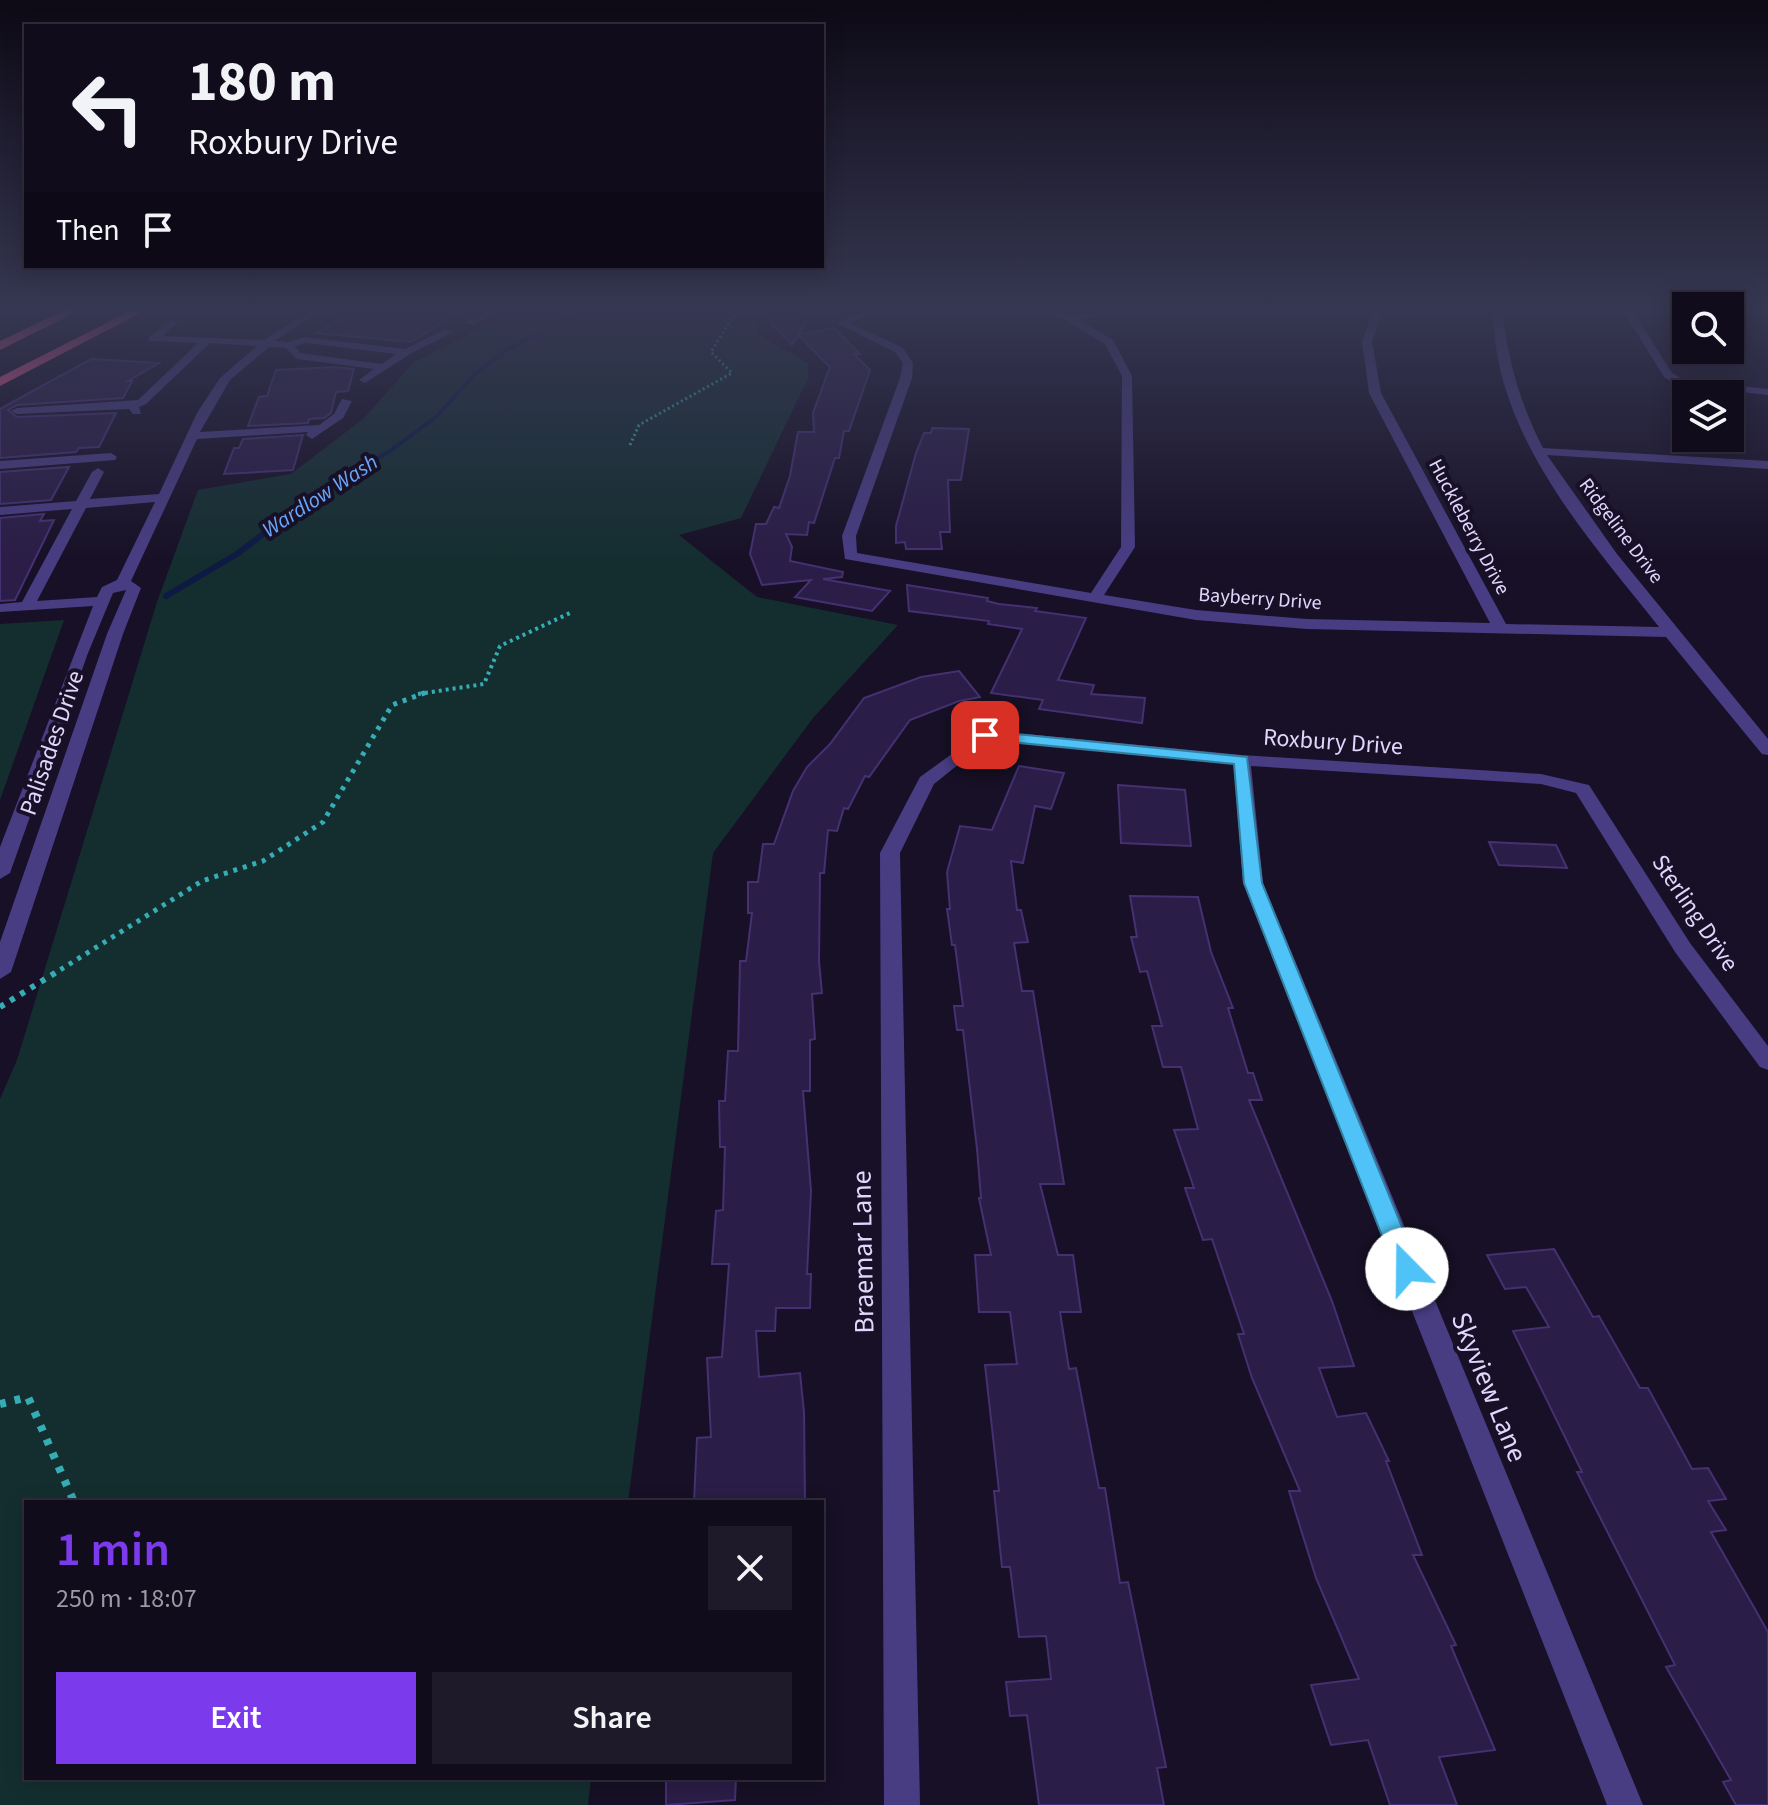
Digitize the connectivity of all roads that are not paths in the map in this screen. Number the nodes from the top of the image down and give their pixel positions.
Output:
1 (151, 393) edge
2 (216, 393) edge
3 (901, 393) edge
4 (1127, 393) edge
5 (1375, 393) edge
6 (1511, 393) edge
7 (346, 401) dead end
8 (17, 411) dead end
9 (321, 428) junction
10 (192, 436) junction
11 (302, 443) dead end
12 (1539, 451) junction
13 (111, 457) dead end
14 (0, 465) edge
15 (1768, 465) edge
16 (98, 472) dead end
17 (164, 497) junction
18 (79, 505) junction
19 (0, 511) edge
20 (123, 583) junction
21 (1095, 598) junction
22 (102, 601) junction
23 (27, 606) junction
24 (0, 608) edge
25 (1501, 629) junction
26 (1671, 632) junction
27 (985, 735) joint
28 (1768, 750) edge
29 (1242, 760) junction
30 (1583, 789) joint
31 (0, 873) edge
32 (0, 972) edge
33 (1768, 1062) edge
34 (902, 1805) edge
35 (1625, 1805) edge

1 - 8 street
2 - 10 street, Palisades Drive
3 - 21 street, Bayberry Drive
4 - 21 street
5 - 25 street, Huckleberry Drive
6 - 12 street, Ridgeline Drive
7 - 9 street
9 - 10 street
9 - 11 street
10 - 17 street, Palisades Drive
12 - 15 street
12 - 26 street, Ridgeline Drive
13 - 14 street
16 - 18 street
17 - 18 street
17 - 20 street, Palisades Drive
18 - 19 street
18 - 23 street
20 - 22 street, Palisades Drive
20 - 32 street, Palisades Drive
21 - 25 street, Bayberry Drive
22 - 23 street
22 - 31 street, Palisades Drive
23 - 24 street
25 - 26 street, Bayberry Drive
26 - 28 street, Ridgeline Drive
27 - 29 street, Roxbury Drive
27 - 34 street, Braemar Lane
29 - 30 street, Roxbury Drive
29 - 35 street, Skyview Lane
30 - 33 street, Sterling Drive

